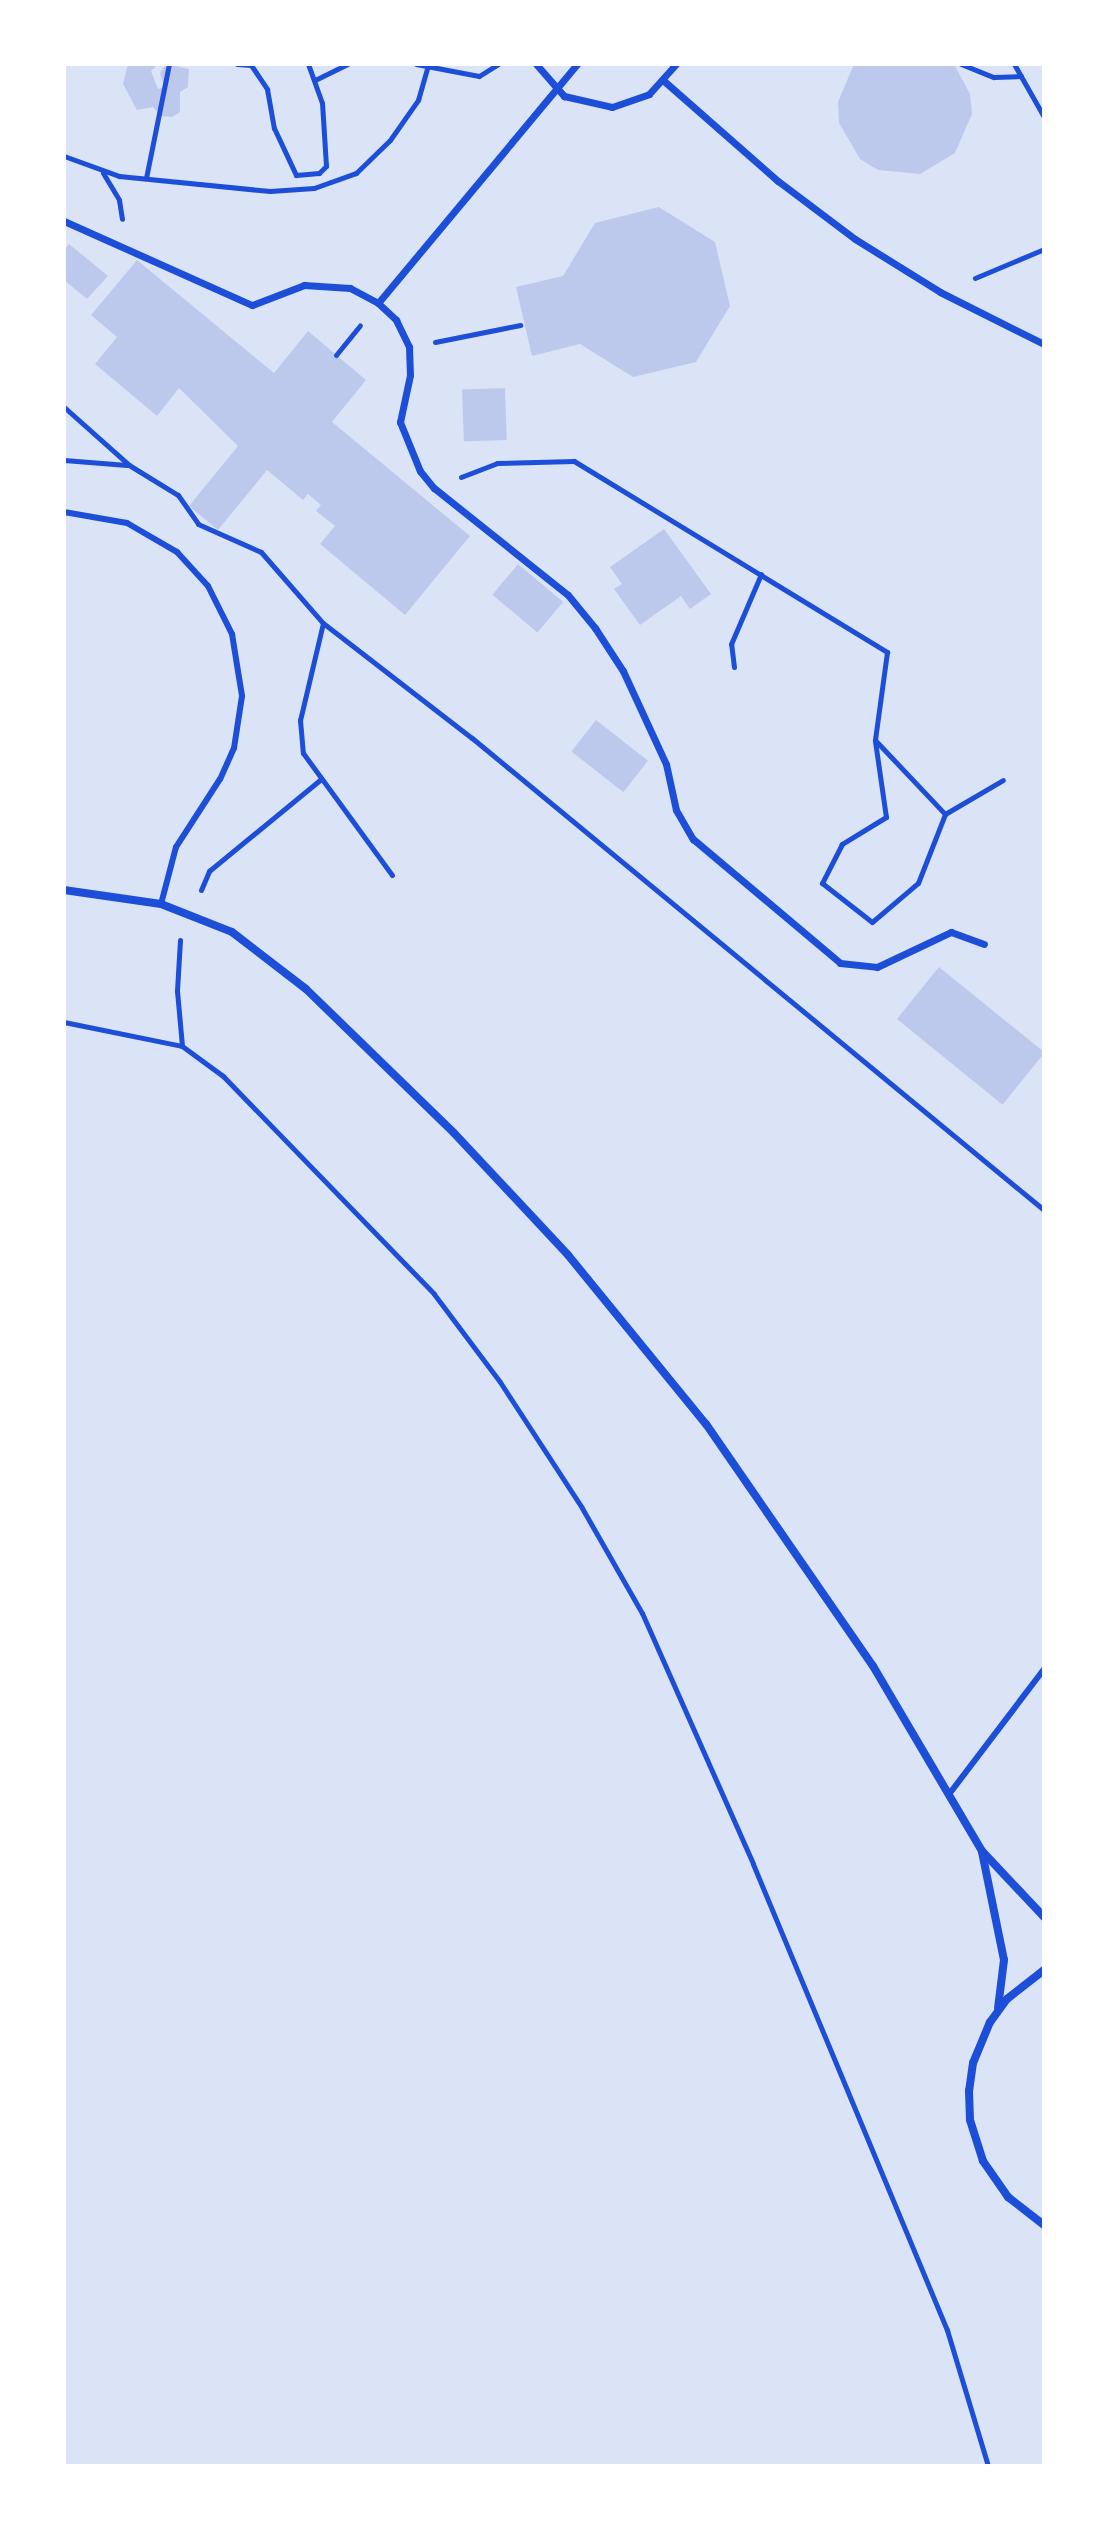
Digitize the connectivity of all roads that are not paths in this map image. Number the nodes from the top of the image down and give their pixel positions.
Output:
1 (536, 64) edge
2 (577, 64) edge
3 (676, 64) edge
4 (664, 81) junction
5 (556, 90) junction
6 (64, 221) edge
7 (378, 303) junction
8 (1044, 344) edge
9 (64, 512) edge
10 (64, 890) edge
11 (161, 904) junction
12 (984, 944) dead end
13 (1044, 1669) edge
14 (950, 1793) junction
15 (982, 1851) junction
16 (1044, 1917) edge
17 (1044, 1970) edge
18 (998, 2011) junction
19 (1030, 2215) junction
20 (1044, 2225) edge
21 (1044, 2234) edge

1 - 5 street
2 - 5 street
3 - 4 street
4 - 5 street
4 - 8 street
5 - 7 street
6 - 7 street
7 - 12 street
9 - 11 lane
10 - 11 street
11 - 14 street
13 - 14 lane
14 - 15 street
15 - 16 street
15 - 18 street
17 - 18 street
18 - 19 street
19 - 20 street
19 - 21 street

